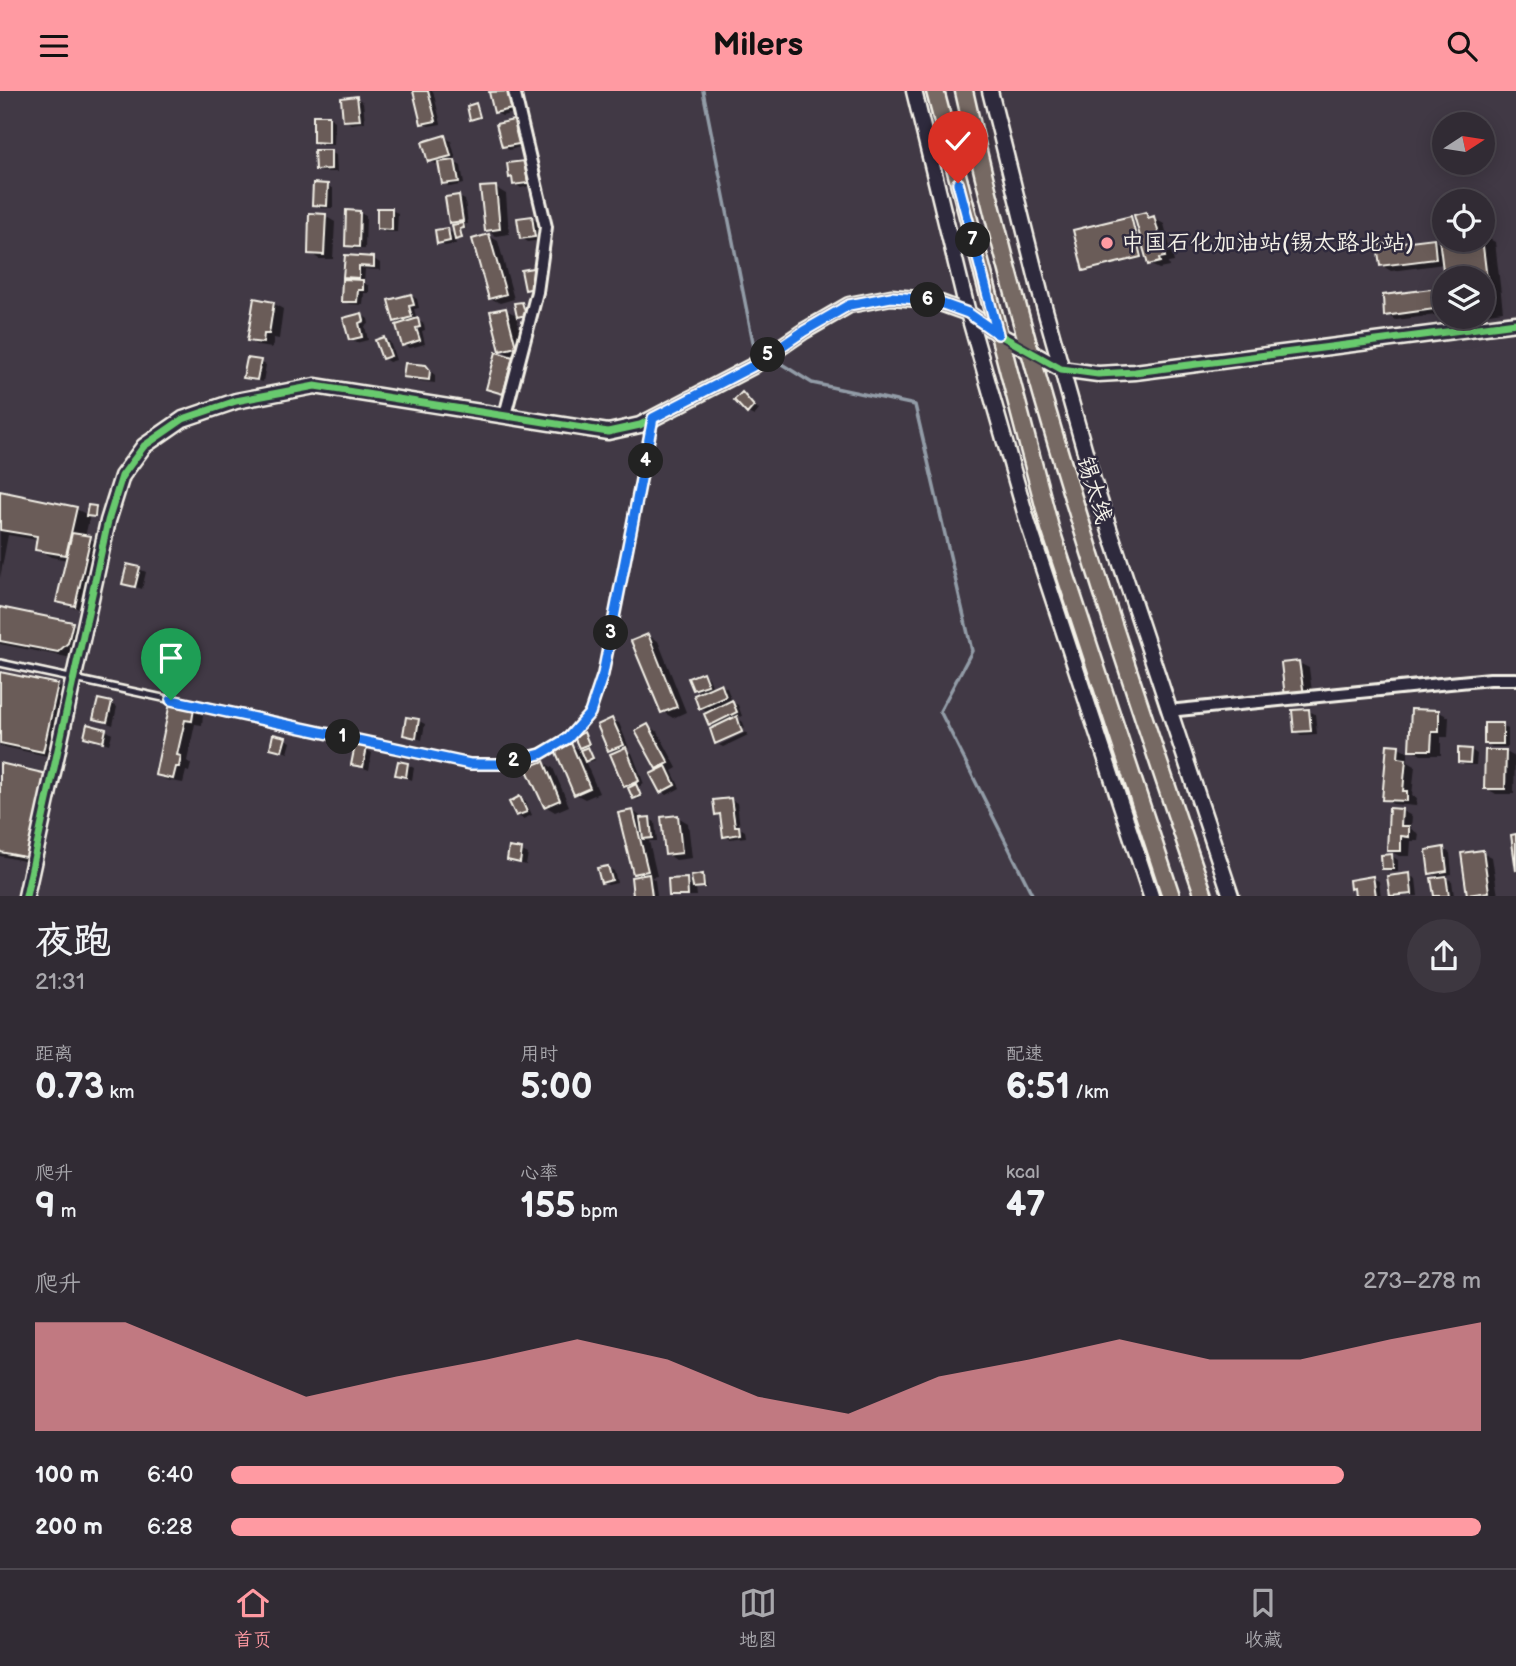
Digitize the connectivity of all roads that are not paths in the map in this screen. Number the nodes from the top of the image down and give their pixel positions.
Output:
1 (514, 91) edge
2 (914, 91) edge
3 (935, 91) edge
4 (964, 91) edge
5 (990, 91) edge
6 (968, 313) junction
7 (1516, 323) edge
8 (998, 334) junction
9 (1031, 353) junction
10 (1061, 369) junction
11 (505, 415) junction
12 (653, 418) junction
13 (0, 663) edge
14 (72, 679) junction
15 (1516, 679) edge
16 (1168, 711) junction
17 (26, 896) edge
18 (1151, 896) edge
19 (1171, 896) edge
20 (1204, 896) edge
21 (1231, 896) edge

1 - 11 street
2 - 6 street
3 - 8 main road
4 - 9 main road, 锡太线
5 - 10 street
6 - 8 street
6 - 12 street
6 - 18 street
7 - 10 street
8 - 9 street
8 - 19 main road
9 - 10 street
9 - 20 main road, 锡太线
10 - 16 street
11 - 12 street
11 - 14 street
12 - 14 lane
13 - 14 lane
14 - 17 street
15 - 16 street
16 - 21 street

